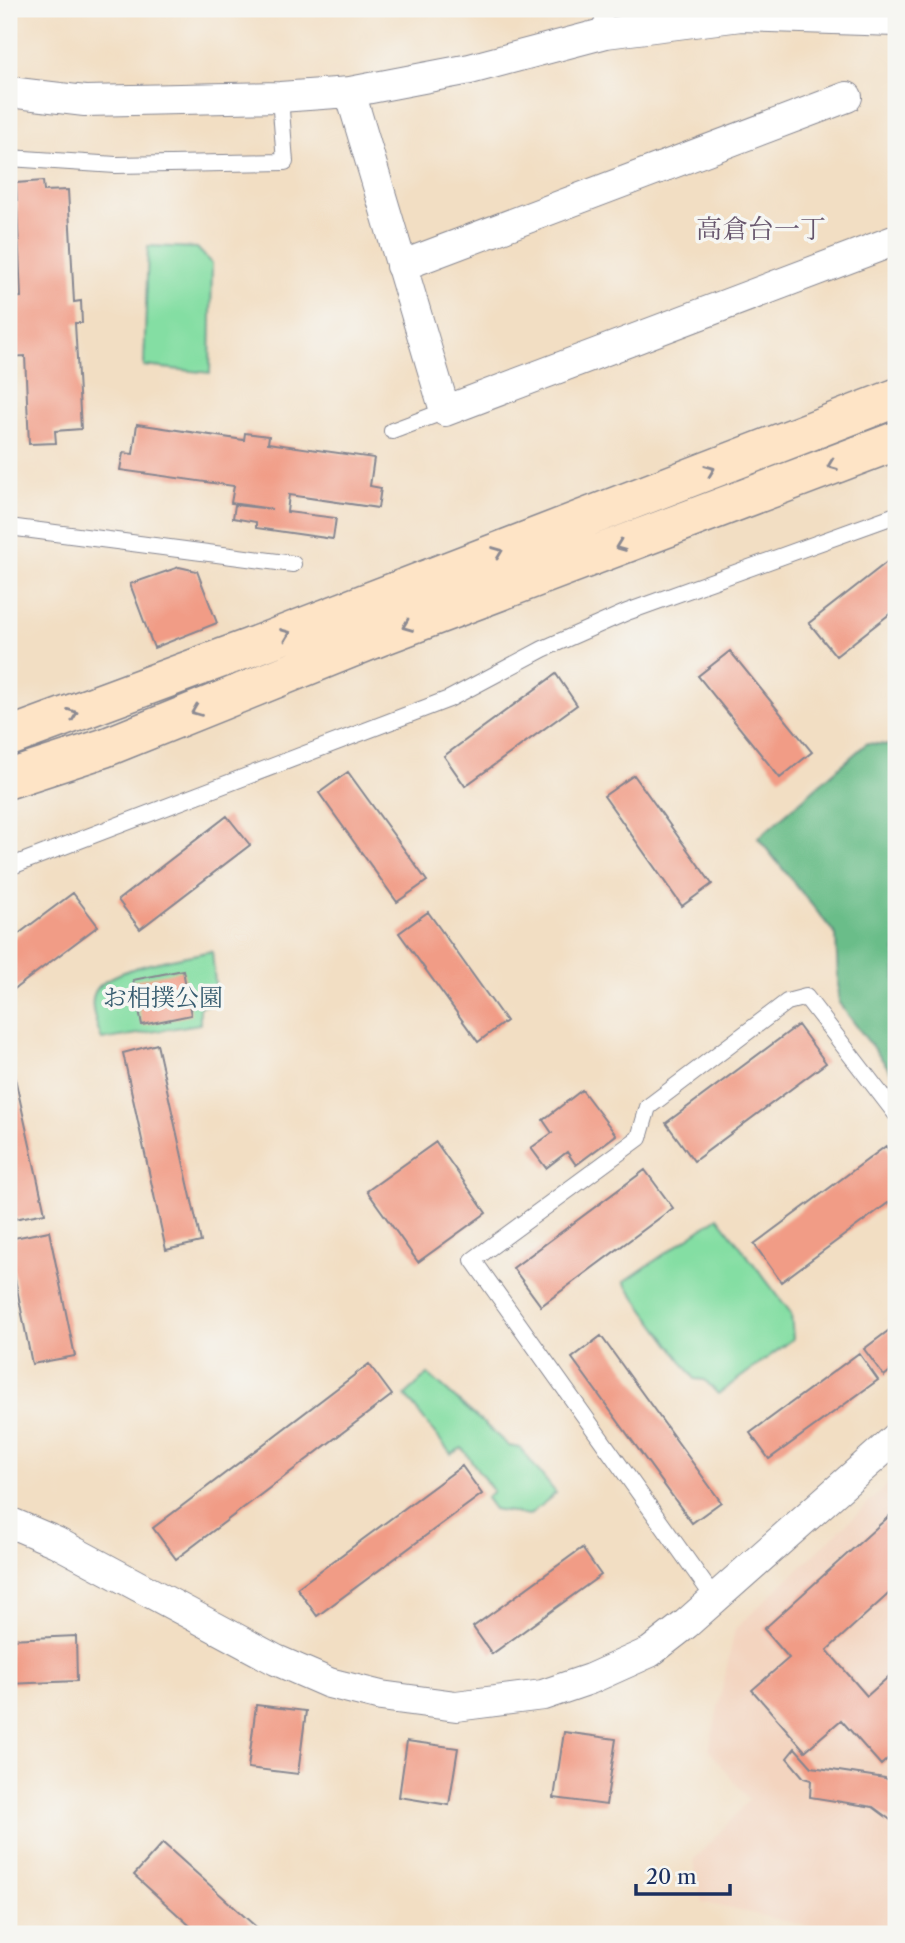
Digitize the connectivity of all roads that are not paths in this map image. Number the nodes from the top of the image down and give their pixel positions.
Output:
1 (896, 20) edge
2 (603, 21) edge
3 (9, 92) edge
4 (350, 92) junction
5 (280, 97) junction
6 (847, 97) dead end
7 (9, 158) edge
8 (896, 240) edge
9 (401, 266) junction
10 (896, 398) edge
11 (445, 411) junction
12 (392, 431) dead end
13 (896, 441) edge
14 (896, 515) edge
15 (9, 527) edge
16 (293, 564) dead end
17 (9, 737) edge
18 (9, 779) edge
19 (10, 863) edge
20 (896, 1114) edge
21 (896, 1438) edge
22 (9, 1522) edge
23 (715, 1599) junction

1 - 2 street
2 - 4 street
3 - 5 street
4 - 5 street
4 - 9 street
5 - 7 lane
6 - 9 street
8 - 11 street
9 - 11 street
17 -> 10 street
11 - 12 lane
13 -> 18 street
14 - 19 lane
15 - 16 lane
20 - 23 lane
21 - 23 street
22 - 23 street

